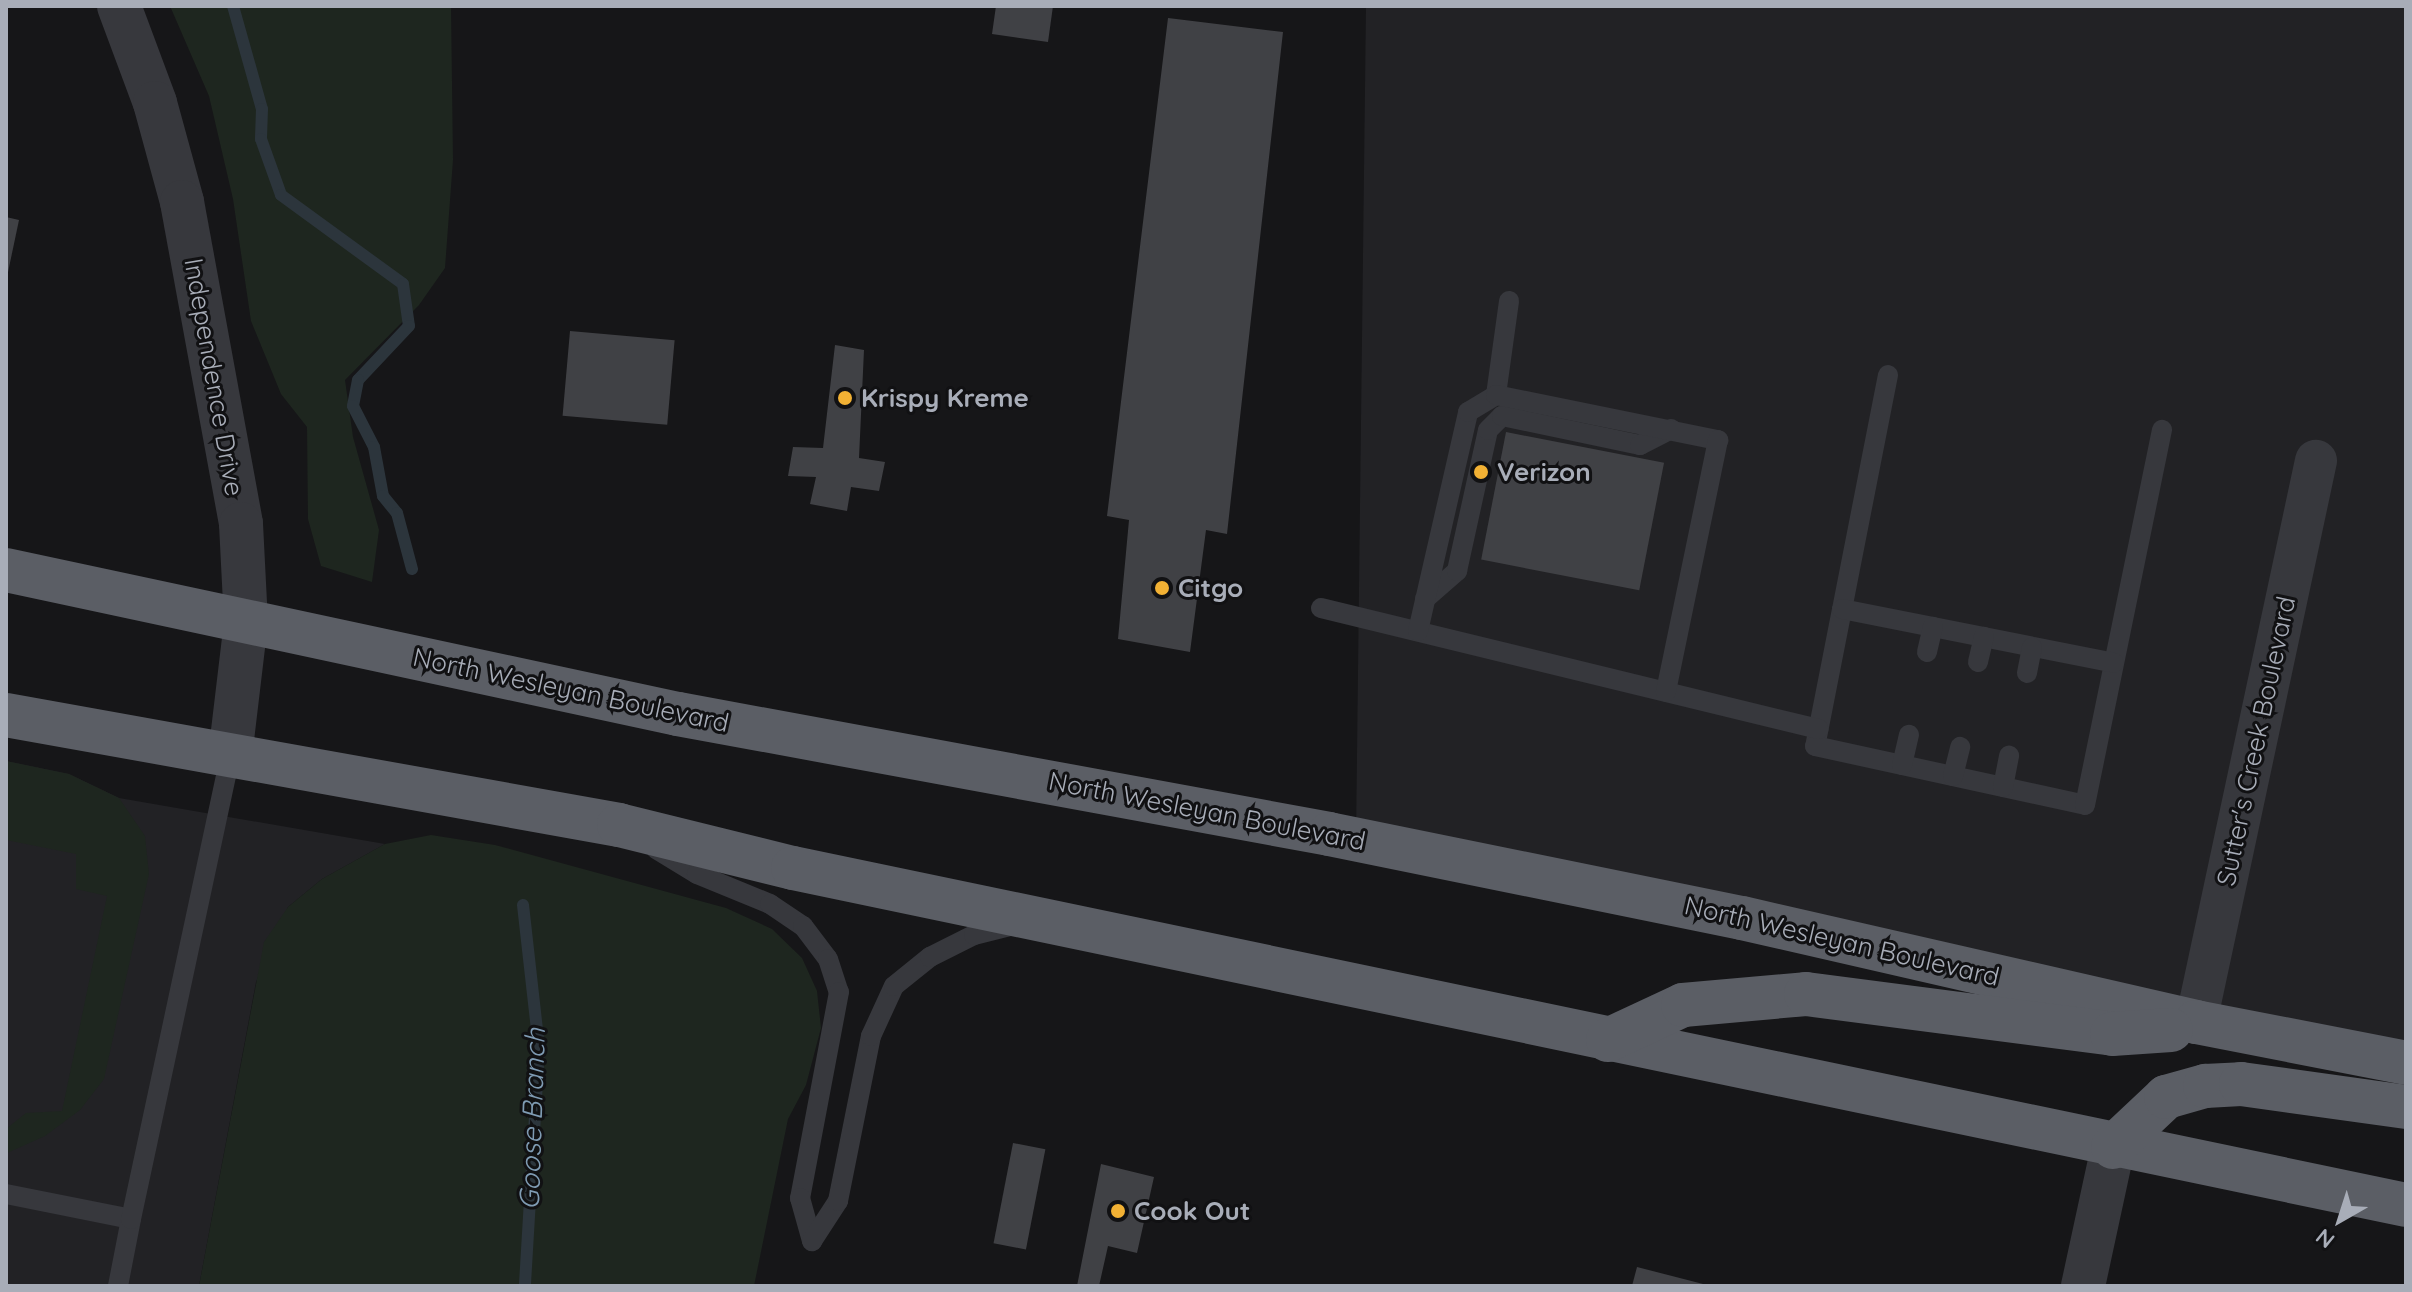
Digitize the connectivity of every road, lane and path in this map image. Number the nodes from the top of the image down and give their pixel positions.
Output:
1 (119, 6) edge
2 (1509, 301) dead end
3 (1888, 375) dead end
4 (1496, 395) junction
5 (1671, 429) junction
6 (2162, 430) dead end
7 (2316, 461) dead end
8 (6, 570) edge
9 (1425, 599) junction
10 (1321, 608) dead end
11 (1842, 609) junction
12 (246, 622) junction
13 (1933, 627) junction
14 (1418, 631) junction
15 (1984, 637) junction
16 (2032, 647) junction
17 (1927, 652) dead end
18 (1978, 662) dead end
19 (2114, 663) junction
20 (2027, 673) dead end
21 (1666, 692) junction
22 (6, 715) edge
23 (1818, 729) junction
24 (1909, 735) dead end
25 (1960, 747) dead end
26 (2009, 756) dead end
27 (230, 757) junction
28 (1902, 765) junction
29 (1953, 776) junction
30 (2003, 787) junction
31 (619, 825) junction
32 (1037, 919) junction
33 (2196, 1022) junction
34 (1608, 1040) junction
35 (2406, 1063) edge
36 (2406, 1107) edge
37 (2113, 1147) junction
38 (6, 1194) edge
39 (2406, 1205) edge
40 (131, 1219) junction
41 (118, 1286) edge
42 (2083, 1286) edge

1 - 12 street, Independence Drive
2 - 4 lane
3 - 11 lane
4 - 5 lane
4 - 9 lane
5 - 9 lane
5 - 21 lane
6 - 19 lane
7 - 33 street, Sutter's Creek Boulevard
8 - 12 highway, North Wesleyan Boulevard
9 - 14 lane
10 - 14 lane
11 - 13 lane
11 - 23 lane
12 - 27 street, Independence Drive
12 - 33 highway, North Wesleyan Boulevard
13 - 15 lane
13 - 17 lane
14 - 21 lane
15 - 16 lane
15 - 18 lane
16 - 19 lane
16 - 20 lane
19 - 30 lane
21 - 23 lane
22 - 27 highway
23 - 28 lane
24 - 28 lane
25 - 29 lane
26 - 30 lane
27 - 31 highway
27 - 40 lane
28 - 29 lane
29 - 30 lane
31 - 32 highway
31 - 32 lane
32 - 34 highway
33 - 34 highway
33 - 35 highway, North Wesleyan Boulevard
34 - 37 highway
36 - 37 highway
37 - 39 highway
37 - 42 street
38 - 40 lane
40 - 41 lane

